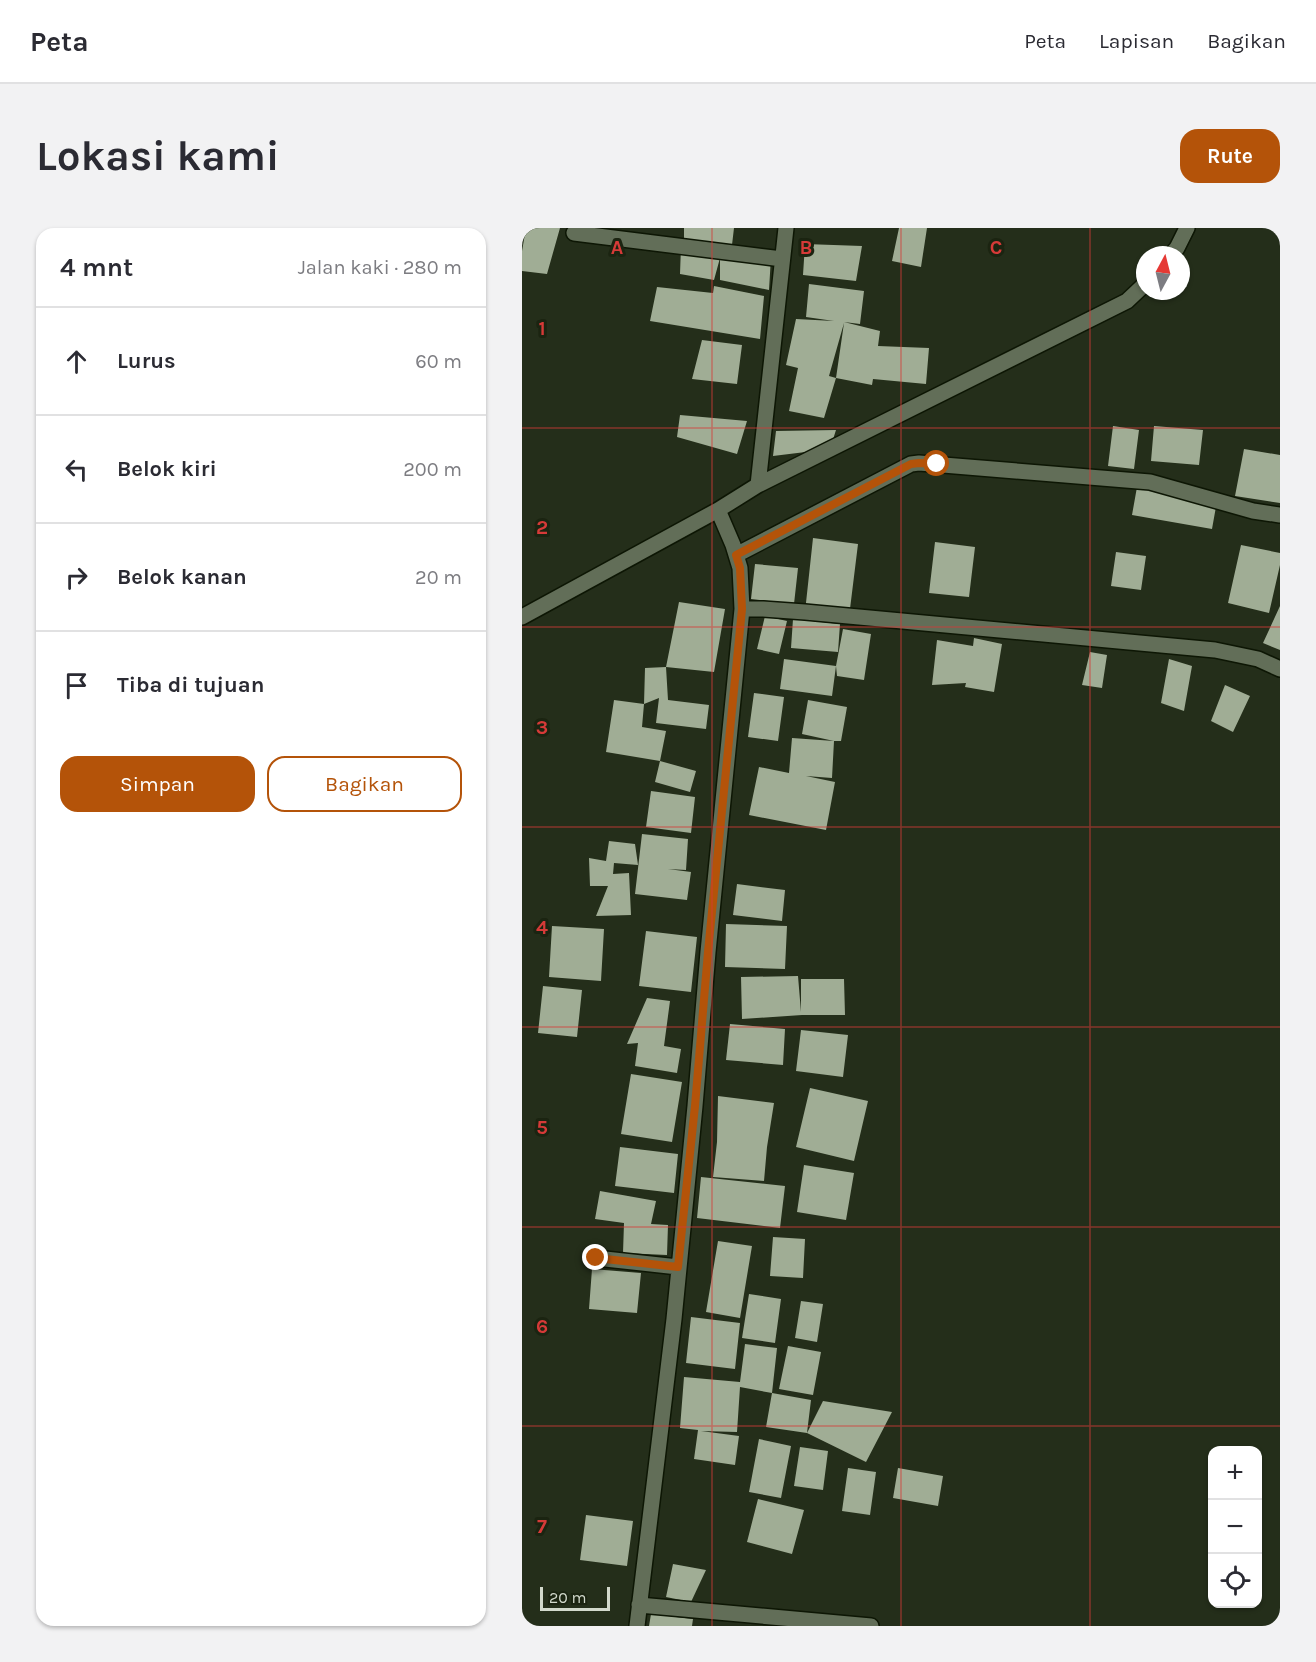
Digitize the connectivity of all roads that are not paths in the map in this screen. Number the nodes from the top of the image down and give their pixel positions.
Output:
1 (786, 228) edge
2 (1187, 228) edge
3 (574, 233) dead end
4 (1178, 246) edge
5 (782, 259) junction
6 (1136, 292) edge
7 (758, 485) junction
8 (1280, 515) edge
9 (721, 517) junction
10 (735, 550) junction
11 (742, 609) junction
12 (522, 616) edge
13 (1280, 669) edge
14 (596, 1258) dead end
15 (678, 1267) junction
16 (639, 1605) junction
17 (637, 1626) edge
18 (871, 1626) edge

1 - 5 street
2 - 4 street
3 - 5 street
5 - 7 street
6 - 7 street
7 - 9 street
8 - 10 street
9 - 10 street
9 - 12 street
10 - 11 street
11 - 13 street
11 - 15 street
14 - 15 street
15 - 16 street
16 - 17 street
16 - 18 street

